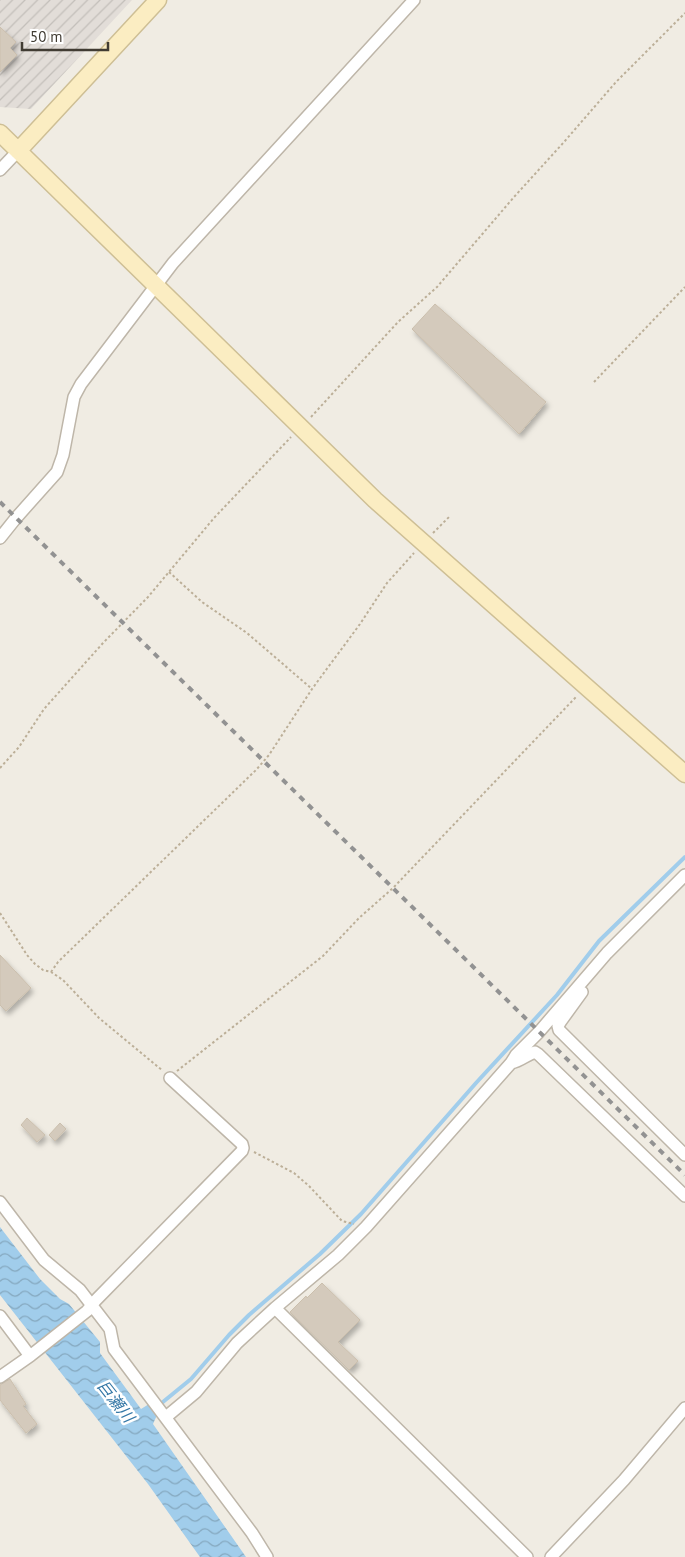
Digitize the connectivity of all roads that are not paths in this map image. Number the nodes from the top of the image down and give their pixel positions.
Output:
1 (158, 0) edge
2 (414, 0) edge
3 (0, 133) edge
4 (18, 151) junction
5 (0, 170) edge
6 (156, 285) junction
7 (0, 538) edge
8 (685, 774) edge
9 (685, 875) edge
10 (592, 971) junction
11 (511, 1063) junction
12 (170, 1078) road end
13 (685, 1155) edge
14 (685, 1196) edge
15 (0, 1202) edge
16 (89, 1308) junction
17 (275, 1308) junction
18 (0, 1316) edge
19 (33, 1354) junction
20 (0, 1377) edge
21 (685, 1408) edge
22 (164, 1415) junction
23 (267, 1557) edge
24 (527, 1557) edge
25 (551, 1557) edge

1 - 4 street
2 - 6 street
3 - 4 street
4 - 5 street
4 - 6 street
6 - 7 street
6 - 8 street
9 - 10 street
10 - 11 street
10 - 13 street
11 - 14 street
11 - 17 street
12 - 16 street
15 - 16 street
16 - 19 street
16 - 22 street
17 - 22 street
17 - 24 street
18 - 19 street
19 - 20 street
21 - 25 street
22 - 23 street

